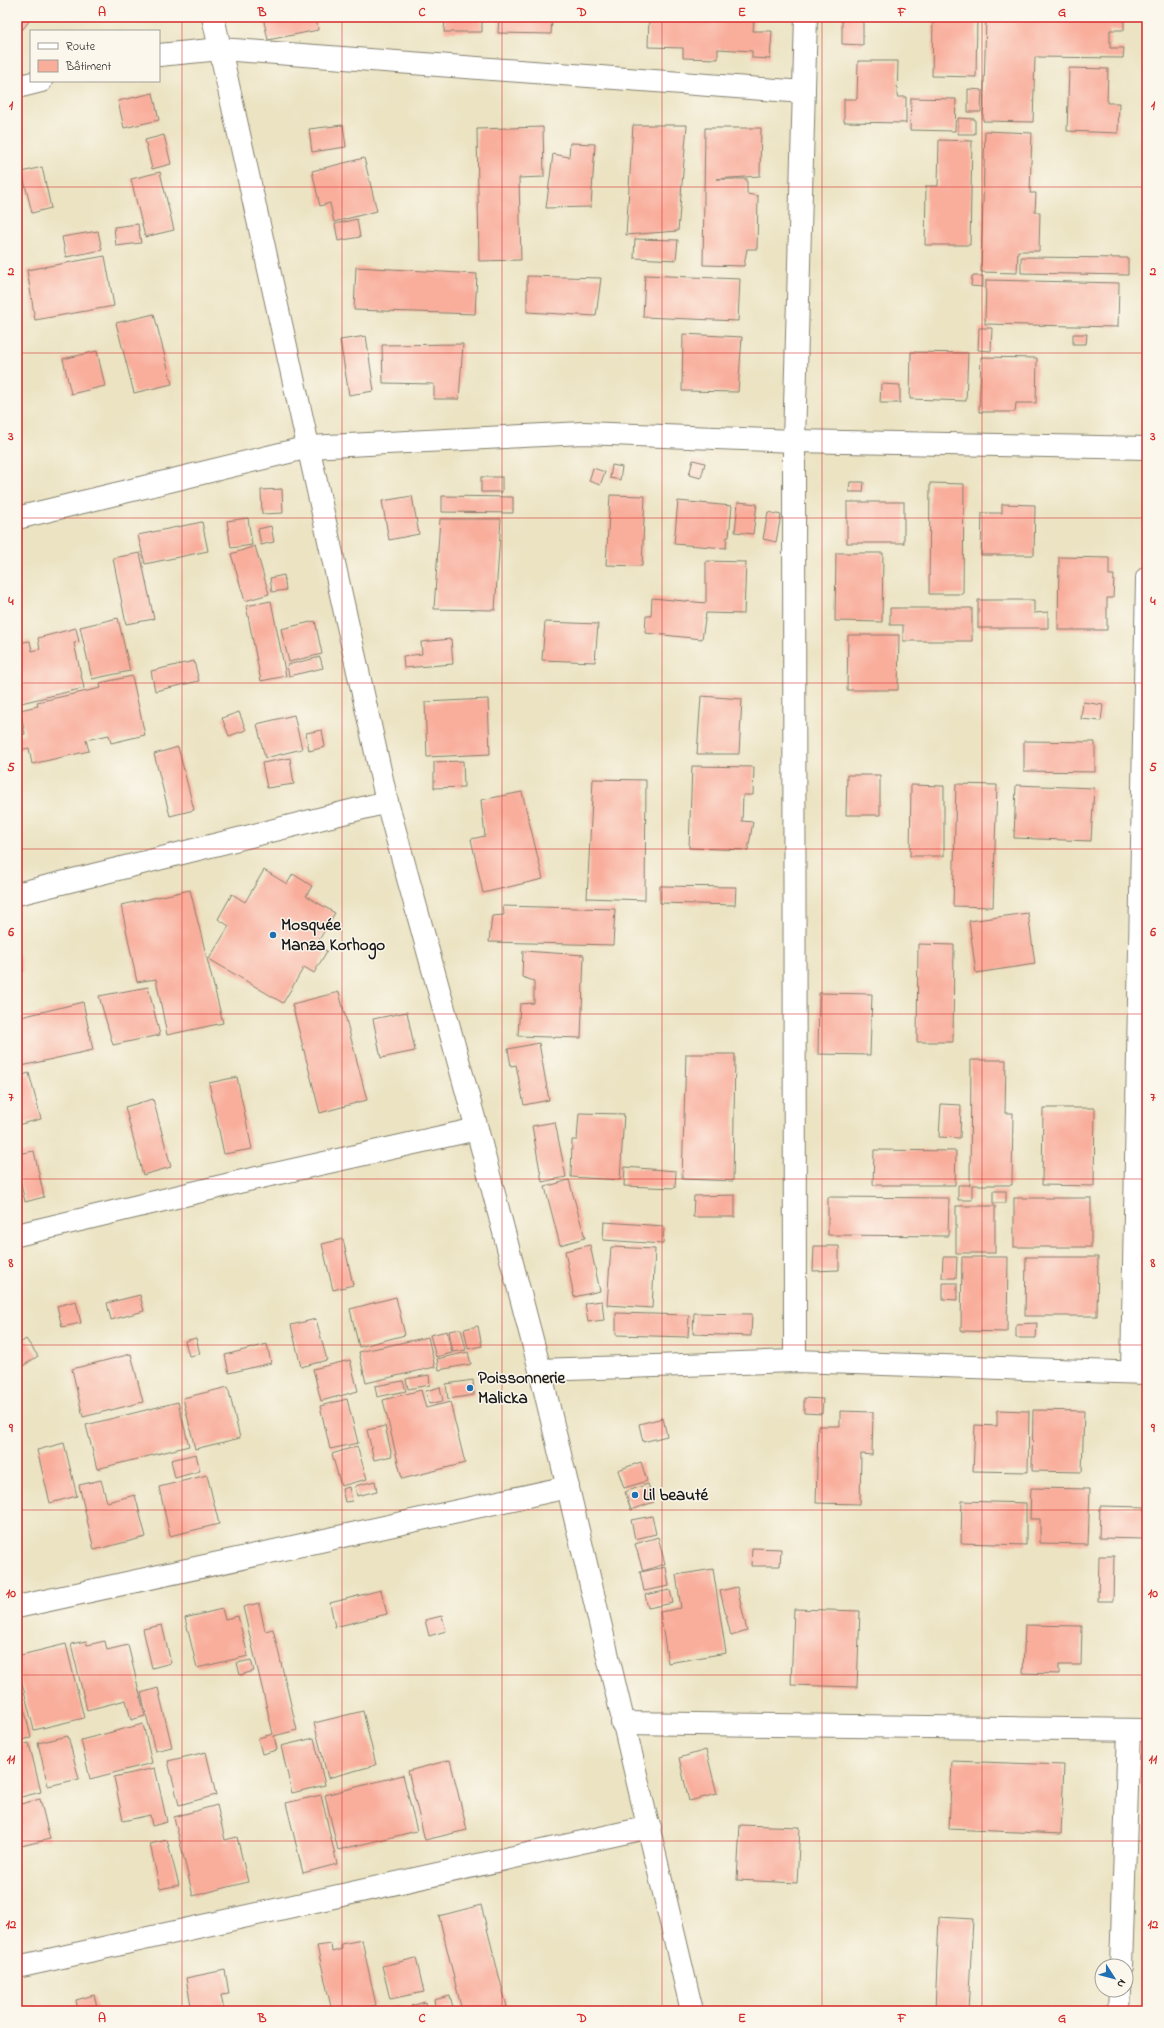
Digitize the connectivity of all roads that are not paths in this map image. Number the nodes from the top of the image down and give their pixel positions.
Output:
1 (213, 17) edge
2 (806, 17) edge
3 (221, 49) junction
4 (160, 55) edge
5 (37, 82) edge
6 (17, 87) edge
7 (804, 92) junction
8 (794, 441) junction
9 (309, 447) junction
10 (1147, 448) edge
11 (17, 518) edge
12 (1147, 578) edge
13 (387, 802) junction
14 (17, 894) edge
15 (477, 1129) junction
16 (17, 1235) edge
17 (795, 1361) junction
18 (540, 1370) junction
19 (1140, 1372) edge
20 (568, 1487) junction
21 (17, 1607) edge
22 (622, 1723) junction
23 (1138, 1730) edge
24 (650, 1827) junction
25 (1122, 1958) edge
26 (17, 1967) edge
27 (1120, 1998) edge
28 (692, 2011) edge
29 (1119, 2011) edge

1 - 3 street
2 - 7 street
3 - 4 street
3 - 7 street
3 - 9 street
5 - 6 street
7 - 8 street
8 - 9 street
8 - 10 street
8 - 17 street
9 - 11 street
9 - 13 street
12 - 19 street
13 - 14 street
13 - 15 street
15 - 16 street
15 - 18 street
17 - 18 street
17 - 19 street
18 - 20 street
20 - 21 street
20 - 22 street
22 - 23 street
22 - 24 street
23 - 25 street
24 - 26 street
24 - 28 street
27 - 29 street

